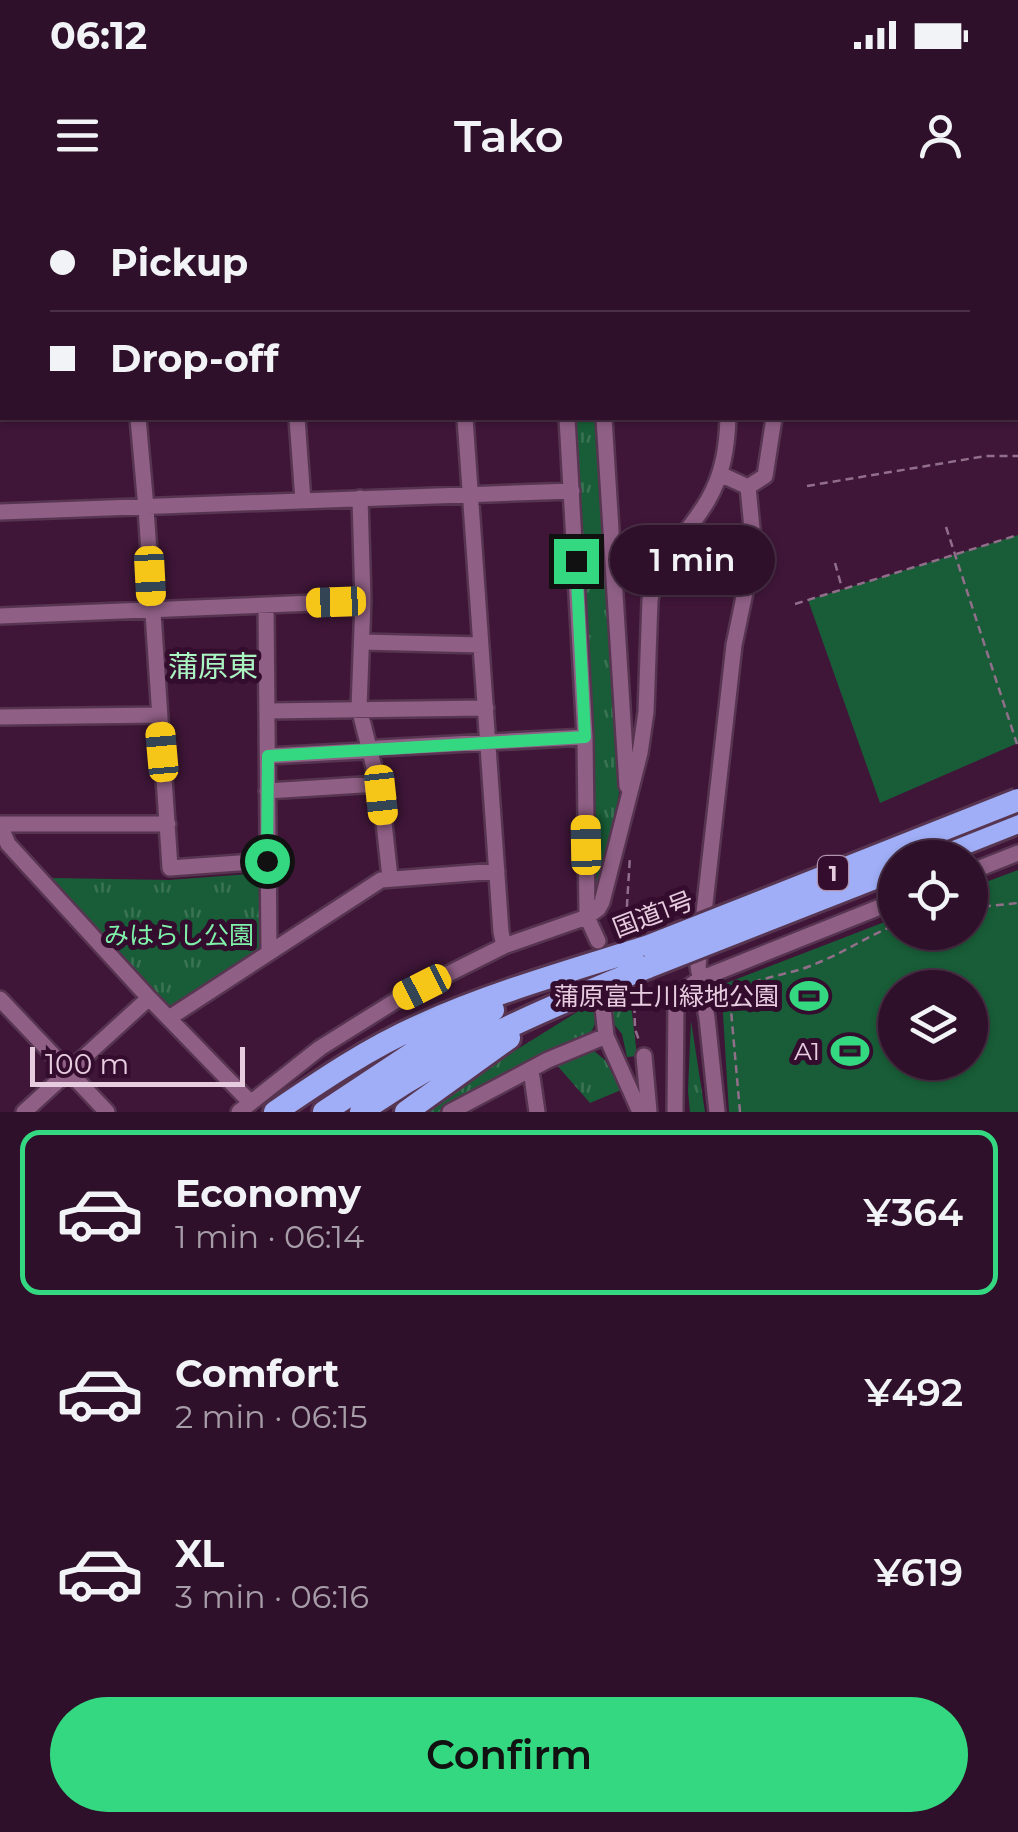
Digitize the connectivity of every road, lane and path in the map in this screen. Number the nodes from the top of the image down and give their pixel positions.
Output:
1 (138, 420) edge
2 (297, 420) edge
3 (465, 420) edge
4 (567, 420) edge
5 (604, 420) edge
6 (728, 420) edge
7 (774, 420) edge
8 (1018, 456) edge
9 (720, 474) junction
10 (808, 486) dead end
11 (748, 487) junction
12 (572, 491) junction
13 (471, 494) junction
14 (360, 498) junction
15 (303, 501) junction
16 (146, 508) junction
17 (0, 512) edge
18 (946, 526) dead end
19 (1018, 535) edge
20 (954, 554) junction
21 (835, 562) dead end
22 (843, 589) junction
23 (363, 601) junction
24 (796, 604) dead end
25 (266, 606) junction
26 (152, 610) junction
27 (0, 616) edge
28 (362, 642) junction
29 (481, 645) junction
30 (358, 708) junction
31 (486, 708) junction
32 (267, 711) junction
33 (159, 716) junction
34 (0, 717) edge
35 (585, 737) junction
36 (488, 743) junction
37 (1016, 744) edge
38 (370, 750) junction
39 (268, 756) junction
40 (378, 784) junction
41 (267, 791) junction
42 (628, 800) junction
43 (1018, 800) edge
44 (1018, 822) edge
45 (168, 824) junction
46 (0, 825) edge
47 (972, 840) edge
48 (1018, 853) edge
49 (267, 861) junction
50 (988, 865) edge
51 (498, 871) junction
52 (878, 875) edge
53 (390, 878) junction
54 (629, 882) dead end
55 (1018, 903) edge
56 (610, 904) junction
57 (627, 904) junction
58 (988, 906) edge
59 (878, 909) edge
60 (587, 917) junction
61 (878, 932) edge
62 (504, 946) junction
63 (642, 950) junction
64 (269, 952) junction
65 (700, 979) junction
66 (634, 990) dead end
67 (579, 995) junction
68 (149, 998) junction
69 (0, 999) edge
70 (602, 1008) dead end
71 (170, 1018) junction
72 (635, 1028) dead end
73 (606, 1036) junction
74 (644, 1056) dead end
75 (529, 1070) junction
76 (66, 1071) junction
77 (245, 1107) edge
78 (24, 1112) edge
79 (107, 1112) edge
80 (275, 1112) edge
81 (324, 1112) edge
82 (362, 1112) edge
83 (406, 1112) edge
84 (450, 1112) edge
85 (537, 1112) edge
86 (640, 1112) edge
87 (649, 1112) edge
88 (675, 1112) edge
89 (717, 1112) edge
90 (740, 1112) edge

1 - 16 street
2 - 15 street
3 - 13 street
4 - 12 street
5 - 42 street
6 - 9 street
7 - 11 street
8 - 10 path
9 - 11 street
9 - 42 street
11 - 65 street
12 - 13 street
12 - 35 street
13 - 14 street
13 - 29 street
14 - 15 street
14 - 23 street
15 - 16 street
16 - 17 street
16 - 26 street
18 - 20 path
19 - 20 path
20 - 22 path
20 - 37 path
21 - 22 path
22 - 24 path
23 - 25 street
23 - 28 street
25 - 26 street
25 - 32 street
26 - 27 street
26 - 33 street
28 - 29 street
28 - 30 street
29 - 31 street
30 - 31 street
30 - 32 street
30 - 38 street
31 - 36 street
32 - 39 street
33 - 34 street
33 - 45 street
35 - 36 street
35 - 60 street
36 - 38 street
36 - 51 street
38 - 39 street
38 - 40 street
39 - 41 street
40 - 41 street
40 - 53 street
41 - 49 street
42 - 56 street
43 - 63 highway, 国道1号 / 1, bridge
44 - 47 highway
45 - 46 street
45 - 49 street
46 - 68 street
48 - 50 street
49 - 64 street
51 - 53 street
51 - 62 street
52 - 63 highway, 国道1号 / 1, bridge
53 - 64 street
54 - 57 path
55 - 58 path
56 - 57 path
56 - 60 street
56 - 60 street
57 - 63 path
59 - 65 street
60 - 62 street
61 - 90 path
62 - 77 street
63 - 67 highway, 国道1号 / 1
63 - 80 highway
63 - 81 highway, 国道1号 / 1
64 - 71 street
65 - 88 street
65 - 89 street
66 - 72 path
67 - 82 highway, 国道1号 / 1
67 - 83 highway
68 - 71 street
68 - 76 street
69 - 76 street
70 - 73 street
71 - 77 street
73 - 75 street
73 - 86 street
74 - 87 street
75 - 84 street
75 - 85 street
76 - 78 street
76 - 79 street

